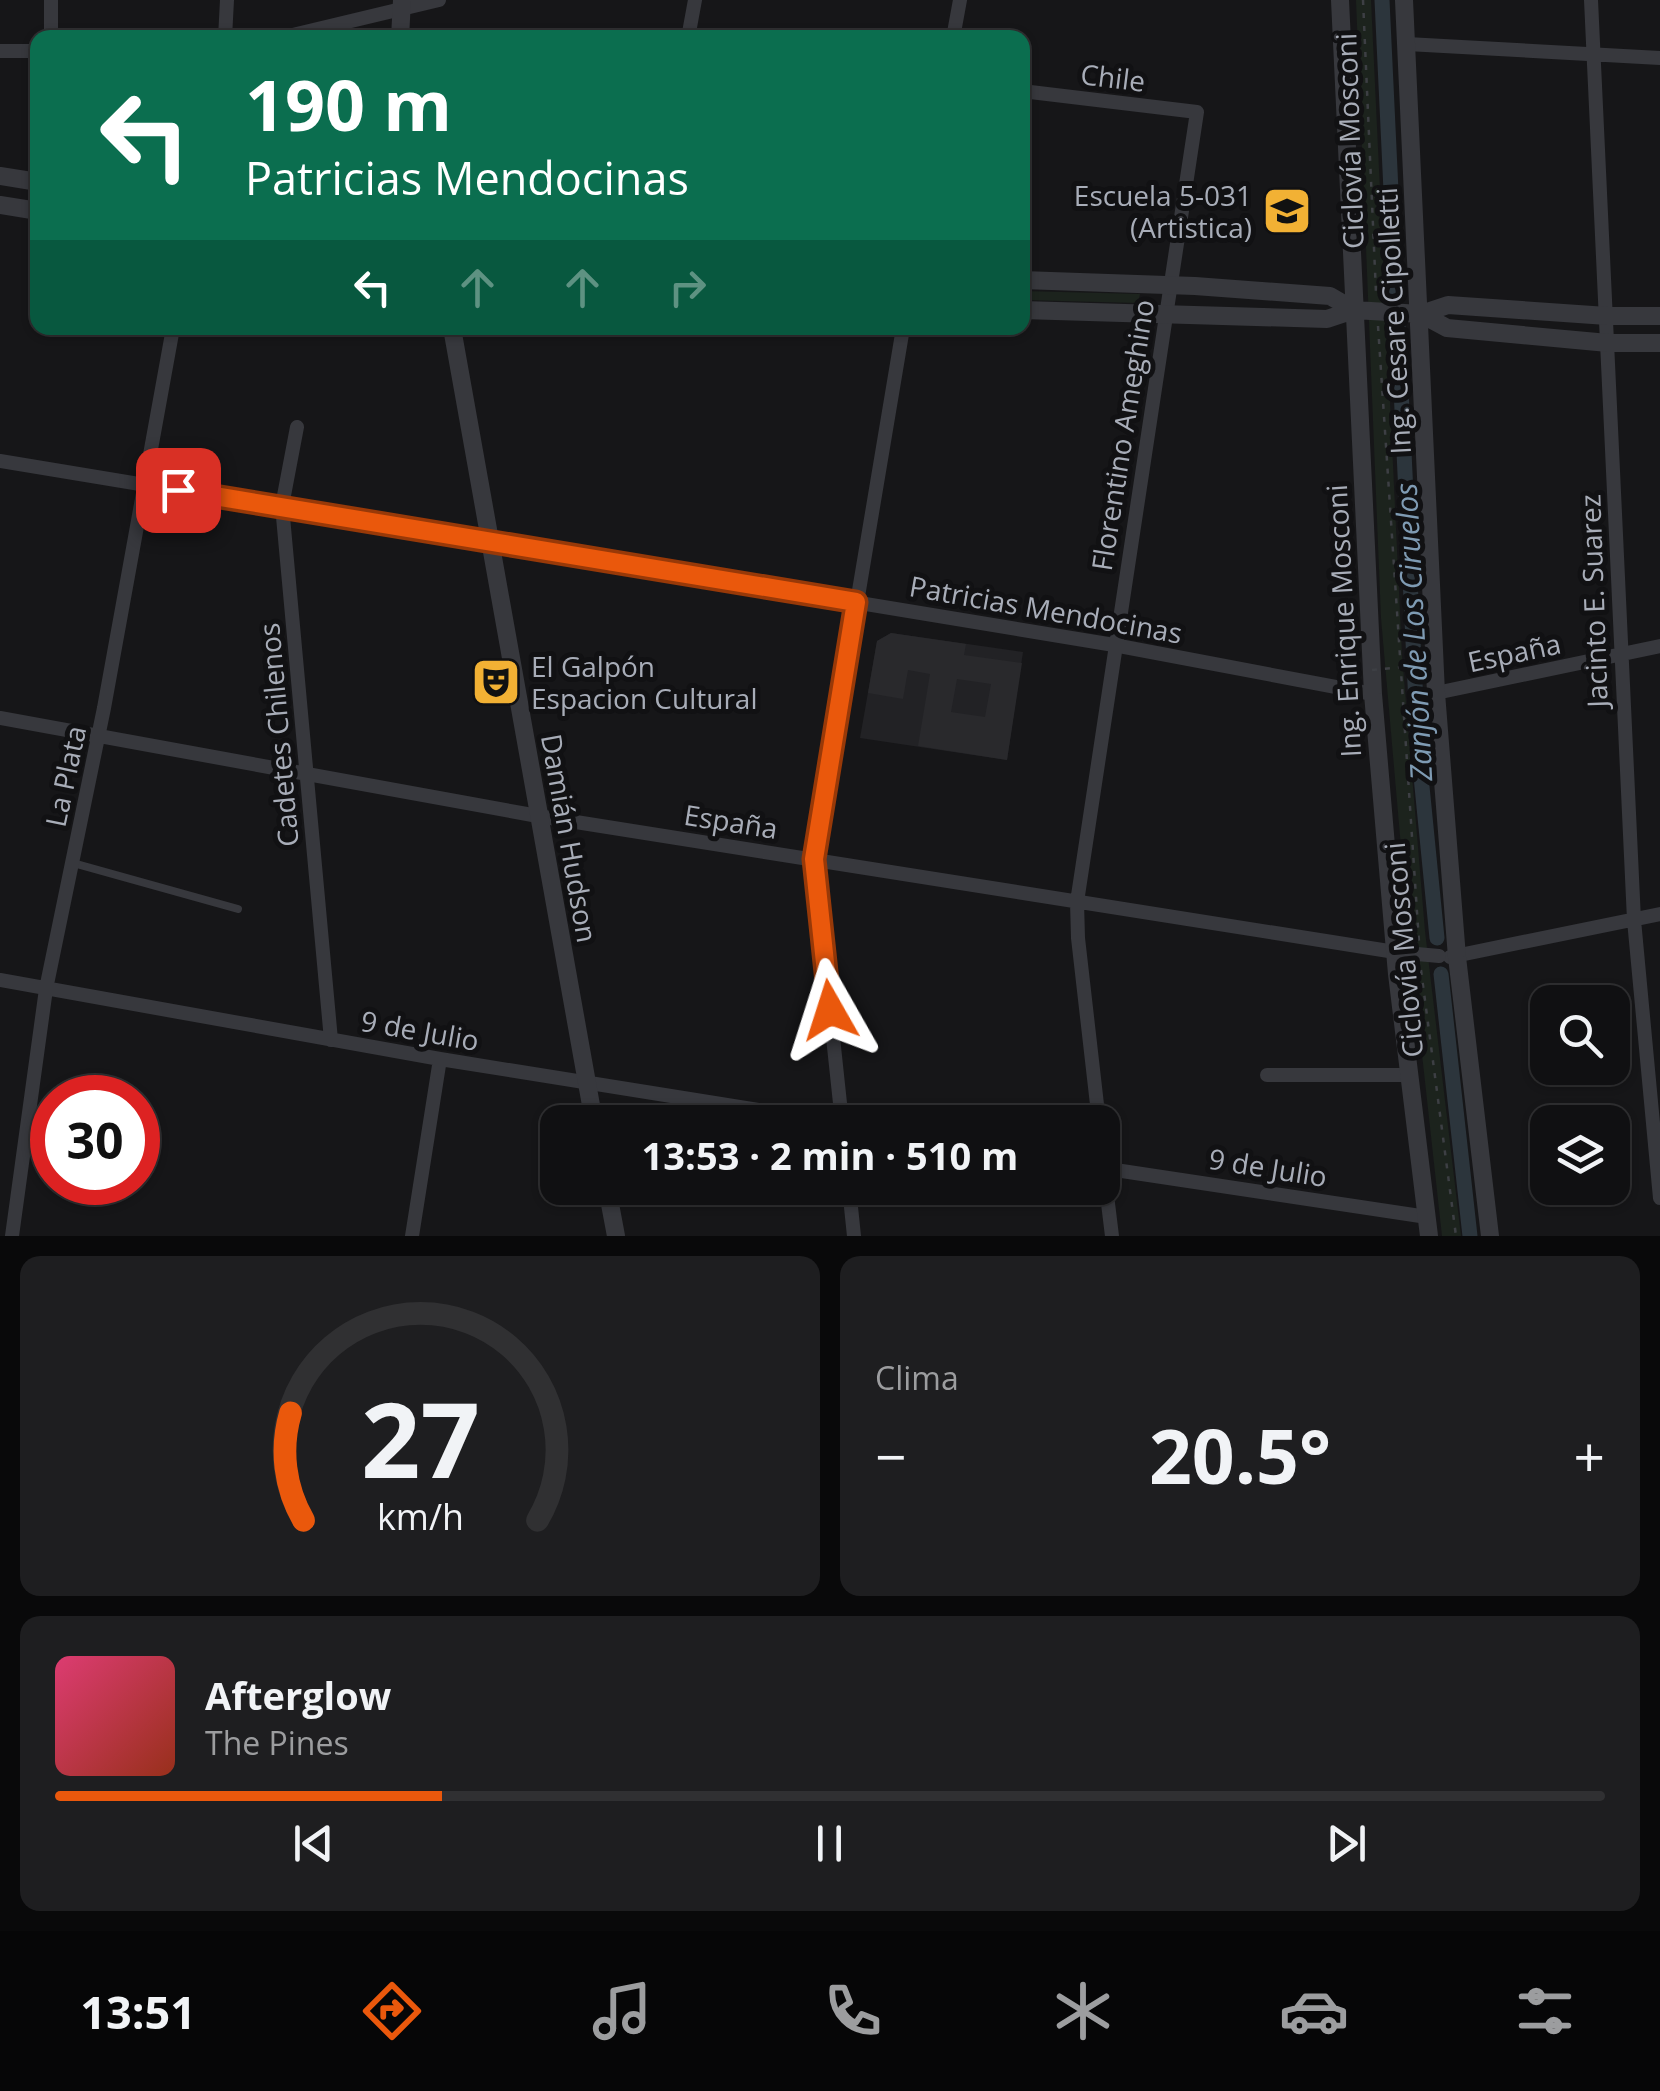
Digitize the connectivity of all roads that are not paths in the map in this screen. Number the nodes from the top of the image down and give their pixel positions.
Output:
1 (52, 0) edge
2 (227, 0) edge
3 (439, 0) edge
4 (695, 0) edge
5 (960, 0) edge
6 (1340, 0) edge
7 (1404, 0) edge
8 (1591, 0) edge
9 (401, 6) edge
10 (50, 30) edge
11 (225, 30) edge
12 (310, 30) edge
13 (689, 30) edge
14 (954, 30) edge
15 (1406, 44) junction
16 (0, 51) edge
17 (30, 51) edge
18 (1593, 54) junction
19 (1660, 58) edge
20 (1030, 92) edge
21 (1197, 112) joint
22 (0, 176) edge
23 (30, 181) edge
24 (0, 205) edge
25 (30, 211) edge
26 (1030, 280) edge
27 (1170, 284) junction
28 (1030, 310) edge
29 (1354, 310) junction
30 (1166, 314) junction
31 (1421, 314) junction
32 (1608, 316) junction
33 (1660, 316) edge
34 (172, 335) edge
35 (453, 335) edge
36 (901, 335) edge
37 (1608, 343) junction
38 (1660, 343) edge
39 (298, 427) dead end
40 (0, 461) edge
41 (144, 484) junction
42 (282, 506) junction
43 (490, 542) junction
44 (856, 602) junction
45 (1114, 644) junction
46 (1660, 646) edge
47 (1620, 655) junction
48 (1373, 694) junction
49 (1436, 694) junction
50 (0, 718) edge
51 (99, 735) junction
52 (306, 775) junction
53 (538, 816) junction
54 (814, 859) junction
55 (72, 863) junction
56 (1078, 902) junction
57 (238, 909) dead end
58 (1660, 914) edge
59 (1634, 920) junction
60 (1395, 952) junction
61 (1458, 957) junction
62 (0, 980) edge
63 (46, 989) junction
64 (331, 1040) junction
65 (440, 1059) junction
66 (1266, 1075) dead end
67 (1409, 1075) junction
68 (587, 1084) junction
69 (591, 1105) edge
70 (723, 1105) edge
71 (840, 1105) edge
72 (1097, 1105) edge
73 (1120, 1166) edge
74 (1660, 1198) edge
75 (610, 1205) edge
76 (851, 1205) edge
77 (1108, 1205) edge
78 (1428, 1226) edge
79 (12, 1236) edge
80 (412, 1236) edge
81 (616, 1236) edge
82 (854, 1236) edge
83 (1112, 1236) edge
84 (1490, 1236) edge

1 - 10 street
2 - 11 street
3 - 9 street
4 - 13 street
5 - 14 street
6 - 29 street, Ing. Enrique Mosconi
7 - 15 street, Ing. Cesare Cipolletti
8 - 18 street, Jacinto E. Suarez
9 - 12 street
15 - 18 street
15 - 31 street, Ing. Cesare Cipolletti
16 - 17 street
18 - 19 street
18 - 32 street, Jacinto E. Suarez
20 - 21 street, Chile
21 - 27 street, Florentino Ameghino
22 - 23 street
24 - 25 street
26 - 27 street
27 - 29 street
27 - 30 street, Florentino Ameghino
28 - 30 street
29 - 30 street
29 - 31 street
29 - 48 street, Ing. Enrique Mosconi
30 - 45 street, Florentino Ameghino
31 - 32 street
31 - 37 street
31 - 49 street, Ing. Cesare Cipolletti
32 - 33 street
32 - 37 street, Jacinto E. Suarez
34 - 41 street, La Plata
35 - 43 street, Damián Hudson
36 - 44 street
37 - 38 street
37 - 47 street, Jacinto E. Suarez
39 - 42 street, Cadetes Chilenos
40 - 41 street, Patricias Mendocinas
41 - 42 street, Patricias Mendocinas
41 - 51 street, La Plata
42 - 43 street, Patricias Mendocinas
42 - 52 street, Cadetes Chilenos
43 - 44 street, Patricias Mendocinas
43 - 53 street, Damián Hudson
44 - 45 street, Patricias Mendocinas
44 - 54 street
45 - 48 street, Patricias Mendocinas
45 - 56 street, Florentino Ameghino
46 - 47 street, España
47 - 49 street, España
47 - 59 street, Jacinto E. Suarez
48 - 60 street, Ing. Enrique Mosconi
49 - 61 street, Ing. Cesare Cipolletti
50 - 51 street, España
51 - 52 street, España
51 - 55 street, La Plata
52 - 53 street, España
52 - 64 street, Cadetes Chilenos
53 - 54 street, España
53 - 68 street, Damián Hudson
54 - 56 street, España
54 - 71 street
55 - 57 lane
55 - 63 street, La Plata
56 - 60 street, España
56 - 72 street, Florentino Ameghino
58 - 59 street, España
59 - 61 street, España
59 - 74 street, Jacinto E. Suarez
60 - 61 street, España, bridge
60 - 67 street, Ing. Enrique Mosconi
61 - 84 street, Ing. Cesare Cipolletti
62 - 63 street, 9 de Julio
63 - 64 street, 9 de Julio
63 - 79 street, La Plata
64 - 65 street, 9 de Julio
65 - 68 street, 9 de Julio
65 - 80 street
66 - 67 street
67 - 78 street, Ing. Enrique Mosconi
68 - 69 street, Damián Hudson
68 - 70 street, 9 de Julio
73 - 78 street, 9 de Julio
75 - 81 street
76 - 82 street
77 - 83 street

